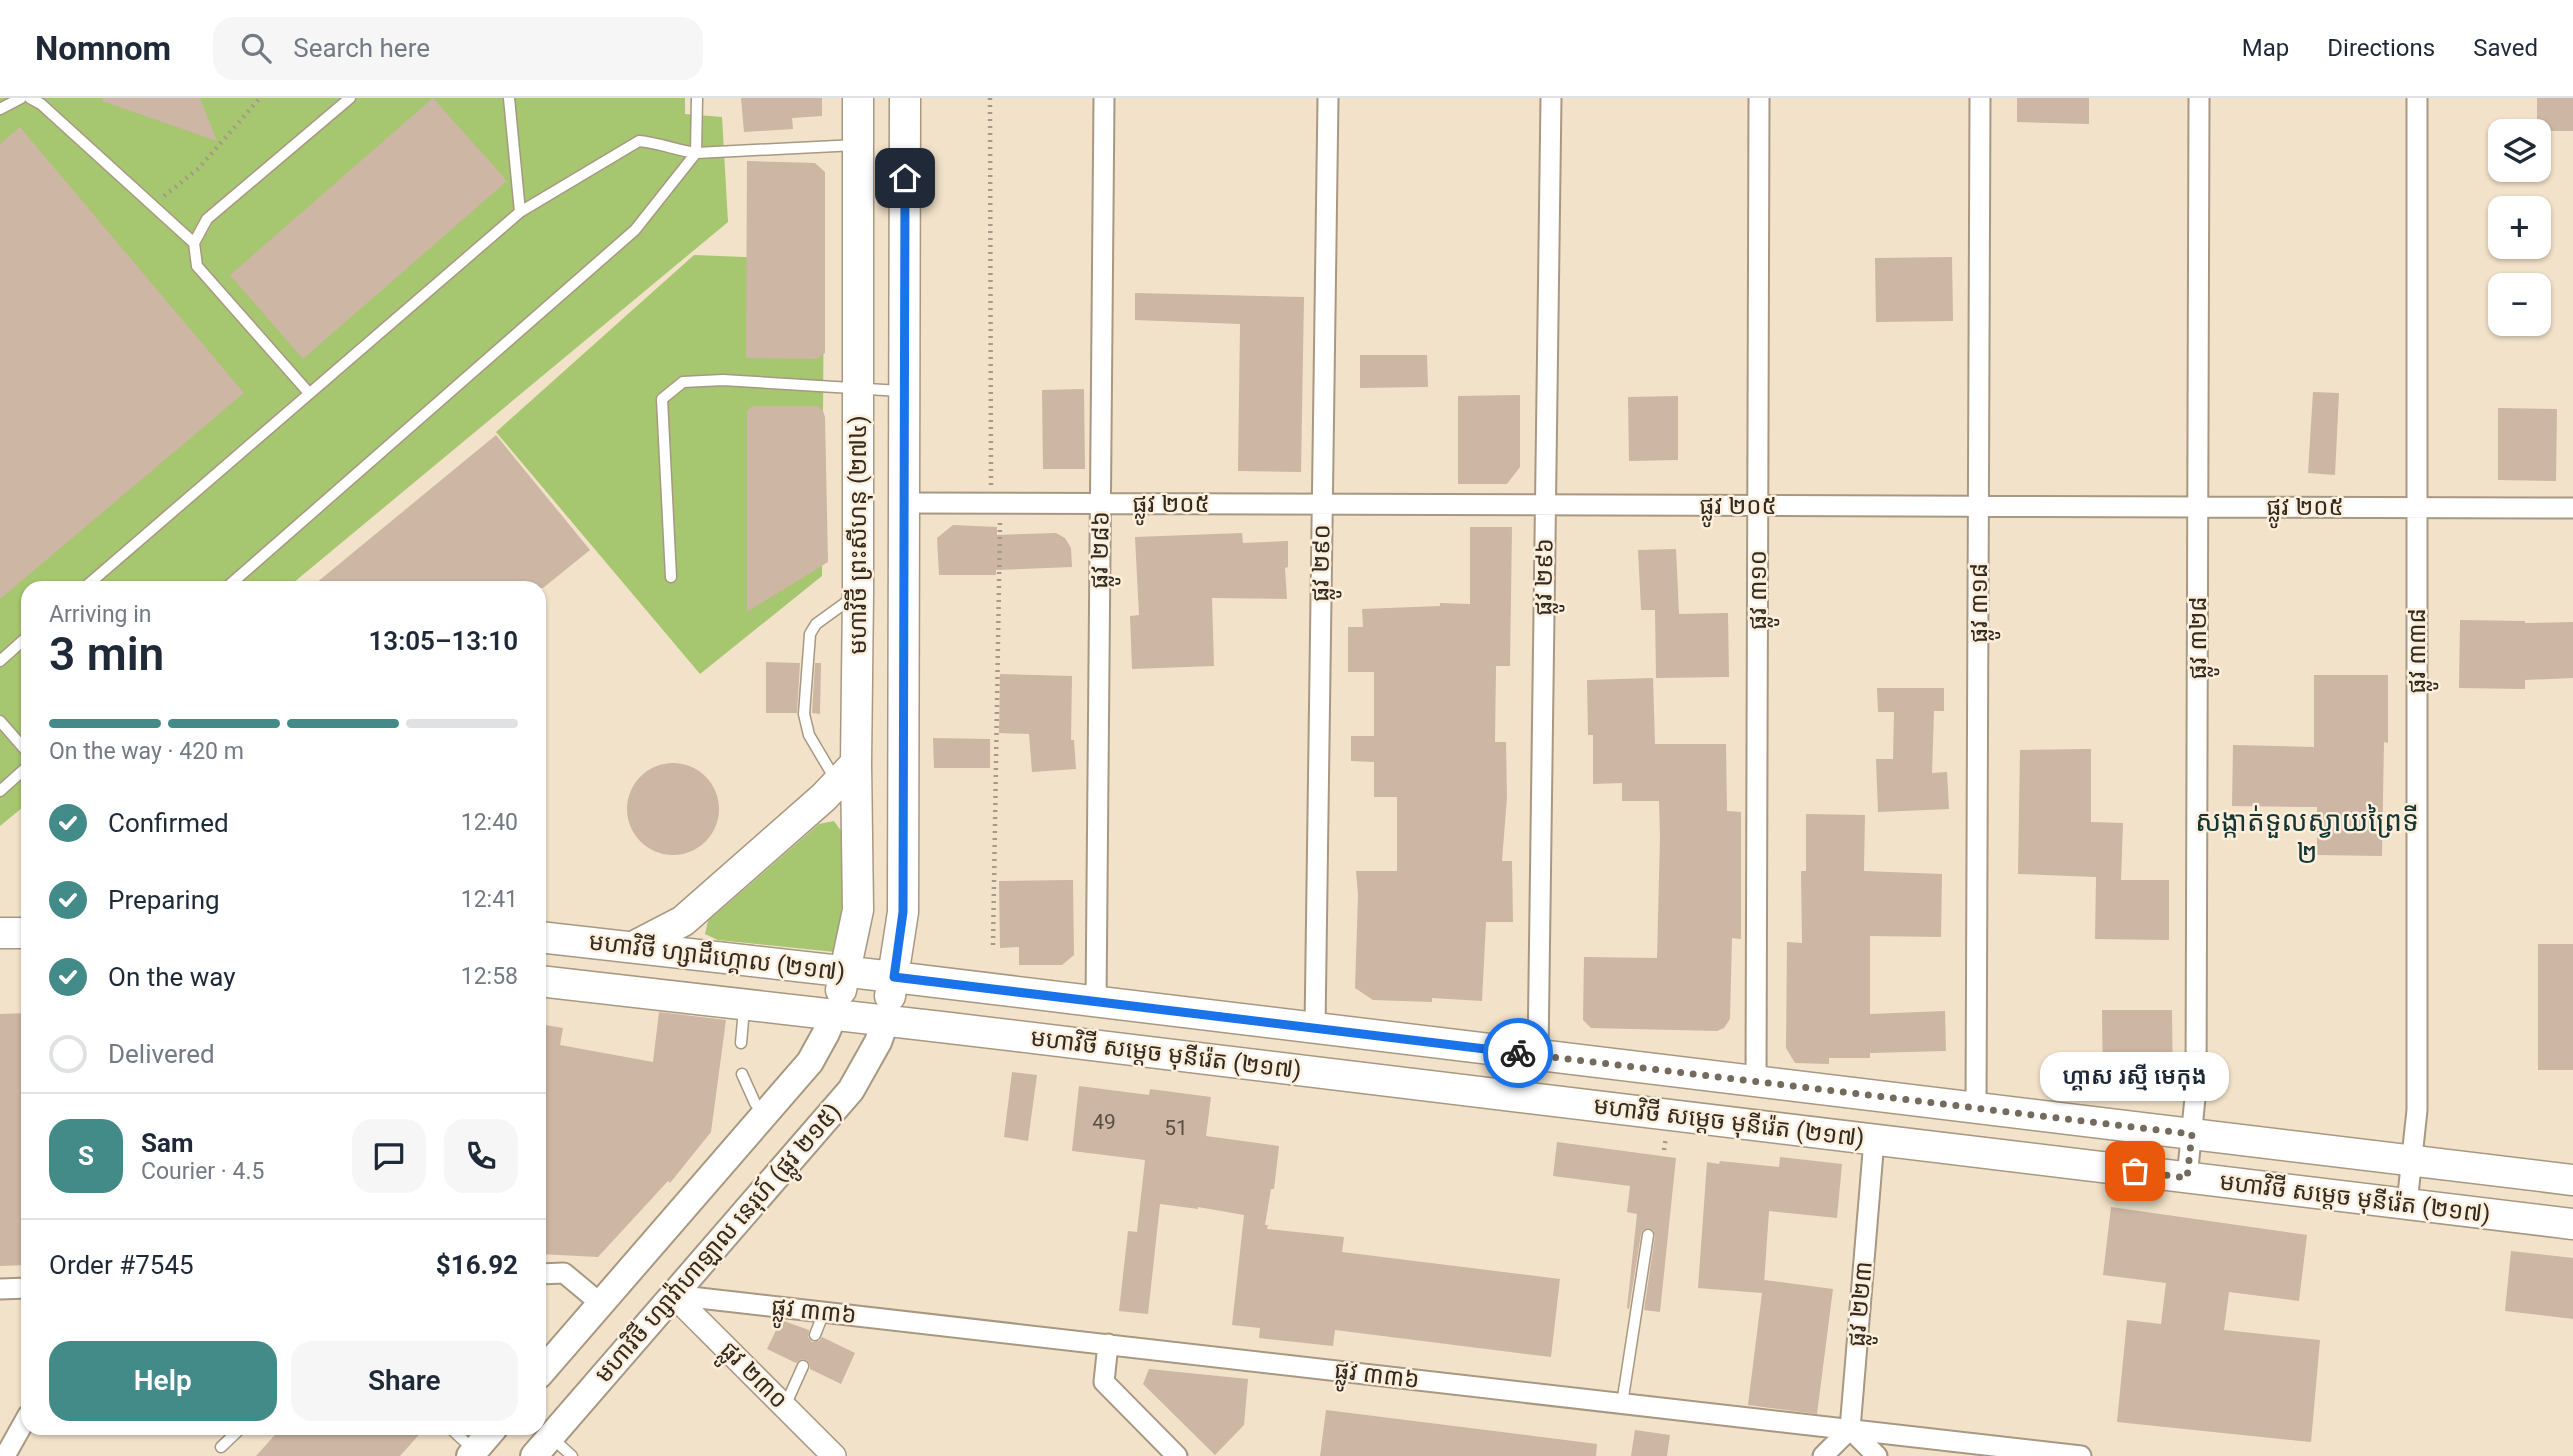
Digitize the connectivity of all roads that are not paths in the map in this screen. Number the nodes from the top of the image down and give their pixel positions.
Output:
1 (21, 98) edge
2 (30, 98) edge
3 (350, 98) edge
4 (509, 98) edge
5 (696, 98) edge
6 (858, 98) edge
7 (905, 98) edge
8 (1104, 98) edge
9 (1328, 98) edge
10 (1551, 98) edge
11 (1759, 98) edge
12 (1980, 98) edge
13 (2199, 98) edge
14 (2417, 98) edge
15 (0, 109) edge
16 (858, 145) junction
17 (696, 153) junction
18 (520, 212) junction
19 (194, 243) junction
20 (858, 390) junction
21 (904, 391) junction
22 (309, 393) junction
23 (904, 503) junction
24 (1101, 504) junction
25 (1322, 504) junction
26 (1545, 505) junction
27 (1758, 506) junction
28 (1979, 506) junction
29 (2198, 507) junction
30 (2417, 508) junction
31 (2573, 508) edge
32 (671, 577) dead end
33 (92, 581) edge
34 (234, 581) edge
35 (858, 593) junction
36 (21, 642) edge
37 (0, 660) edge
38 (0, 721) edge
39 (21, 745) edge
40 (21, 772) edge
41 (847, 773) junction
42 (0, 791) edge
43 (0, 933) edge
44 (21, 933) edge
45 (546, 938) edge
46 (634, 947) junction
47 (846, 972) junction
48 (894, 977) junction
49 (546, 982) edge
50 (1096, 1002) junction
51 (744, 1004) junction
52 (834, 1014) junction
53 (886, 1020) junction
54 (1315, 1028) junction
55 (741, 1043) dead end
56 (1538, 1055) junction
57 (742, 1074) dead end
58 (1756, 1081) junction
59 (1976, 1108) junction
60 (765, 1114) junction
61 (2192, 1134) junction
62 (1874, 1140) junction
63 (2412, 1161) junction
64 (2187, 1178) junction
65 (2573, 1180) edge
66 (2407, 1204) junction
67 (2573, 1224) edge
68 (1648, 1235) dead end
69 (546, 1274) edge
70 (0, 1289) edge
71 (21, 1289) edge
72 (673, 1295) junction
73 (600, 1303) junction
74 (824, 1312) junction
75 (815, 1335) dead end
76 (1108, 1345) junction
77 (803, 1366) dead end
78 (546, 1367) edge
79 (1622, 1404) junction
80 (785, 1406) junction
81 (21, 1427) edge
82 (1850, 1429) junction
83 (234, 1435) edge
84 (456, 1435) edge
85 (488, 1435) edge
86 (542, 1446) edge
87 (221, 1447) dead end
88 (472, 1453) edge
89 (5, 1456) edge
90 (572, 1456) edge
91 (834, 1456) edge
92 (1177, 1456) edge
93 (1823, 1456) edge
94 (1877, 1456) edge
95 (2081, 1456) edge

1 - 15 lane
2 - 19 lane
3 - 19 lane
4 - 18 lane
5 - 17 lane
6 - 16 main road, មហាវិថី ព្រះសីហនុ (២៧៤)
7 - 21 main road, មហាវិថី ព្រះសីហនុ (២៧៤)
8 - 24 street, ផ្លូវ ២៨៦
9 - 25 street, ផ្លូវ ២៩០
10 - 26 street, ផ្លូវ ២៩៦
11 - 27 street, ផ្លូវ ៣១០
12 - 28 street, ផ្លូវ ៣១៨
13 - 29 street, ផ្លូវ ៣២៨
14 - 30 street, ផ្លូវ ៣៣៨
16 - 17 lane
16 - 20 main road, មហាវិថី ព្រះសីហនុ (២៧៤)
17 - 18 lane
17 - 34 lane
18 - 22 lane
19 - 22 lane
20 - 21 lane
20 - 32 lane
20 - 35 main road, មហាវិថី ព្រះសីហនុ (២៧៤)
21 - 23 main road, មហាវិថី ព្រះសីហនុ (២៧៤)
22 - 33 lane
23 - 24 street, ផ្លូវ ២០៥
23 - 48 main road, មហាវិថី ព្រះសីហនុ (២៧៤)
24 - 25 street, ផ្លូវ ២០៥
24 - 50 street, ផ្លូវ ២៨៦
25 - 26 street, ផ្លូវ ២០៥
25 - 54 street, ផ្លូវ ២៩០
26 - 27 street, ផ្លូវ ២០៥
26 - 56 street, ផ្លូវ ២៩៦
27 - 28 street, ផ្លូវ ២០៥
27 - 58 street, ផ្លូវ ៣១០
28 - 29 street, ផ្លូវ ២០៥
28 - 59 street, ផ្លូវ ៣១៨
29 - 30 street, ផ្លូវ ២០៥
29 - 61 street, ផ្លូវ ៣២៨
30 - 31 street, ផ្លូវ ២០៥
30 - 63 street, ផ្លូវ ៣៣៨
35 - 41 main road, មហាវិថី ព្រះសីហនុ (២៧៤)
35 - 41 lane
36 - 37 lane
38 - 39 lane
40 - 42 lane
41 - 46 main road
41 - 47 main road, មហាវិថី ព្រះសីហនុ (២៧៤)
43 - 44 main road
45 - 46 main road, មហាវិថី ហ្សាដឹហ្គោល (២១៧)
46 - 47 main road, មហាវិថី ហ្សាដឹហ្គោល (២១៧)
47 - 48 main road, មហាវិថី ហ្សាដឹហ្គោល (២១៧)
47 - 52 main road, មហាវិថី ព្រះសីហនុ (២៧៤)
48 - 50 main road, មហាវិថី សម្តេច មុនីរ៉េត (២១៧)
48 - 53 main road, មហាវិថី ព្រះសីហនុ (២៧៤)
49 - 51 main road, មហាវិថី ហ្សាដឹហ្គោល (២១៧)
50 - 54 main road, មហាវិថី សម្តេច មុនីរ៉េត (២១៧)
51 - 52 main road, មហាវិថី ហ្សាដឹហ្គោល (២១៧)
51 - 55 lane
52 - 53 main road, មហាវិថី ហ្សាដឹហ្គោល (២១៧)
52 - 60 main road, មហាវិថី ហ្សាវ៉ាហាឡាល នេរុហ៍ (ផ្លូវ ២១៥)
53 - 62 main road, មហាវិថី សម្តេច មុនីរ៉េត (២១៧)
53 - 72 main road, មហាវិថី ហ្សាវ៉ាហាឡាល នេរុហ៍ (ផ្លូវ ២១៥)
54 - 56 main road, មហាវិថី សម្តេច មុនីរ៉េត (២១៧)
56 - 58 main road, មហាវិថី សម្តេច មុនីរ៉េត (២១៧)
57 - 60 lane
58 - 59 main road, មហាវិថី សម្តេច មុនីរ៉េត (២១៧)
59 - 61 main road, មហាវិថី សម្តេច មុនីរ៉េត (២១៧)
60 - 73 main road, មហាវិថី ហ្សាវ៉ាហាឡាល នេរុហ៍ (ផ្លូវ ២១៥)
61 - 63 main road, មហាវិថី សម្តេច មុនីរ៉េត (២១៧)
61 - 64 street, ផ្លូវ ៣២៨
62 - 64 main road, មហាវិថី សម្តេច មុនីរ៉េត (២១៧)
62 - 82 street, ផ្លូវ ២២៣
63 - 65 main road, មហាវិថី សម្តេច មុនីរ៉េត (២១៧)
63 - 66 street, ផ្លូវ ៣៣៨
64 - 66 main road, មហាវិថី សម្តេច មុនីរ៉េត (២១៧)
66 - 67 main road, មហាវិថី សម្តេច មុនីរ៉េត (២១៧)
68 - 79 lane
69 - 73 street
70 - 71 street
72 - 74 street, ផ្លូវ ៣៣៦
72 - 80 street, ផ្លូវ ២៣០
72 - 86 main road, មហាវិថី ហ្សាវ៉ាហាឡាល នេរុហ៍ (ផ្លូវ ២១៥)
73 - 78 main road, មហាវិថី ហ្សាវ៉ាហាឡាល នេរុហ៍ (ផ្លូវ ២១៥)
74 - 75 lane
74 - 76 street, ផ្លូវ ៣៣៦
76 - 79 street, ផ្លូវ ៣៣៦
76 - 92 street
77 - 80 lane
79 - 82 street, ផ្លូវ ៣៣៦
80 - 91 street, ផ្លូវ ២៣០
81 - 89 street
82 - 93 street
82 - 94 street
82 - 95 street, ផ្លូវ ៣៣៦
83 - 87 lane
84 - 88 lane
85 - 88 main road
86 - 90 lane

